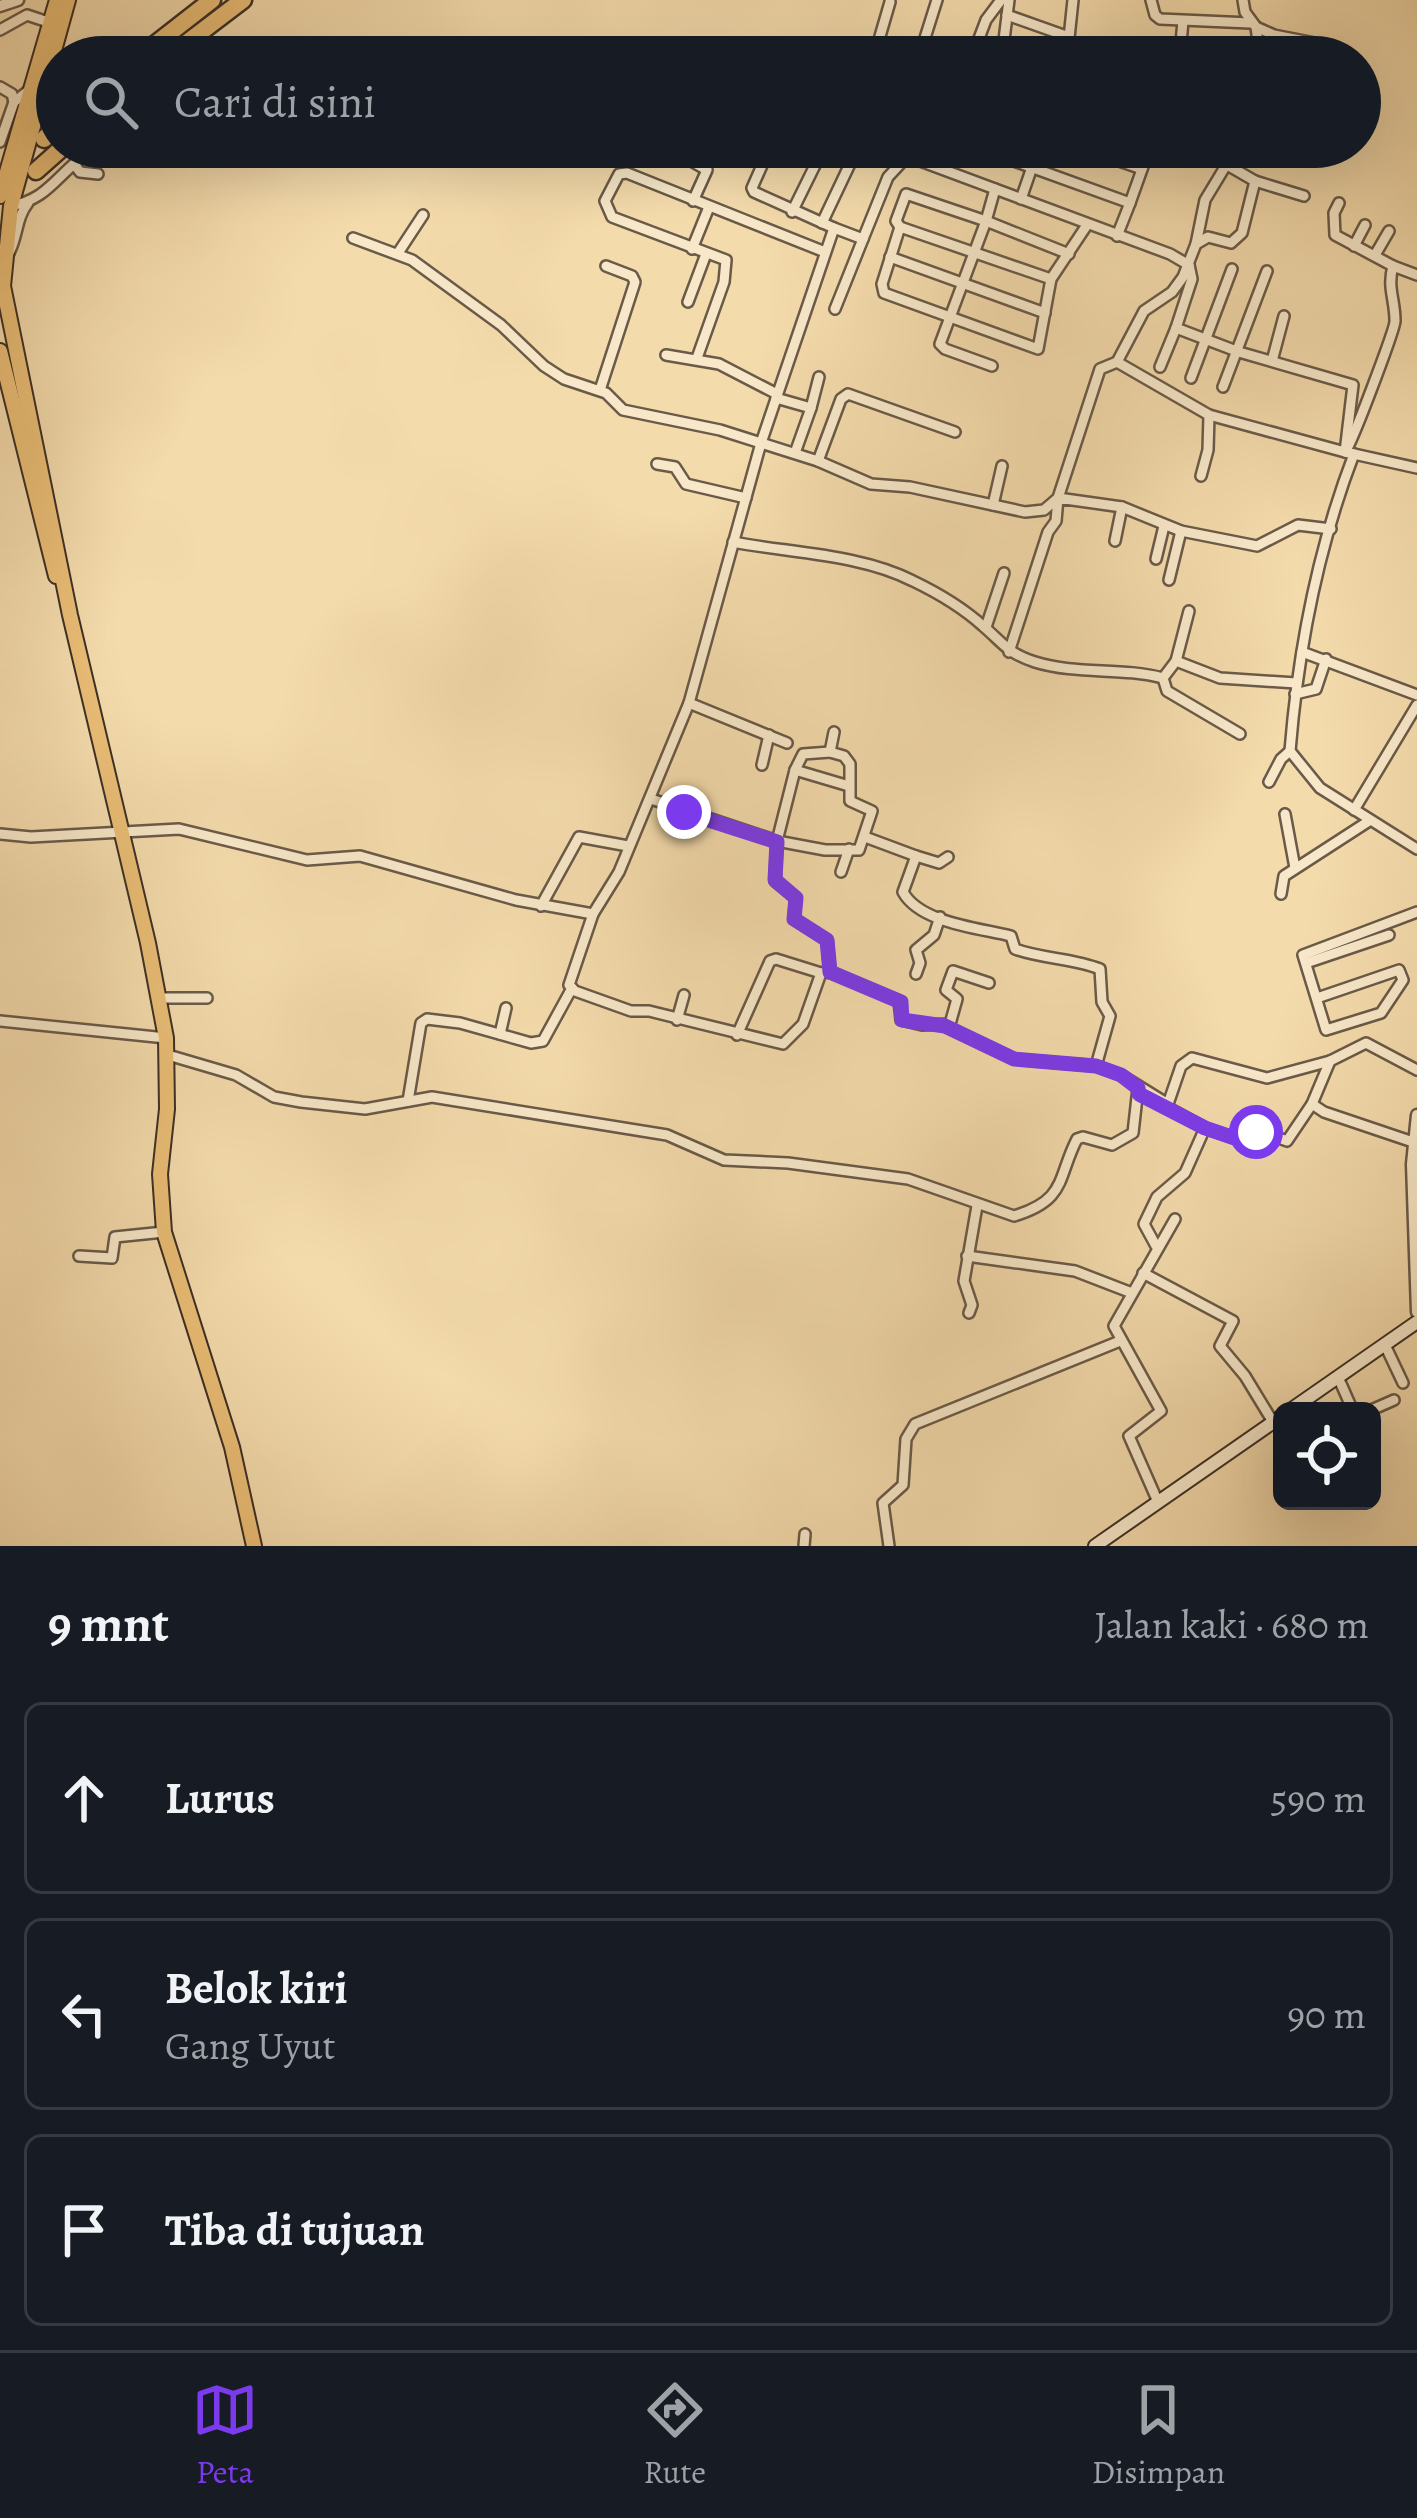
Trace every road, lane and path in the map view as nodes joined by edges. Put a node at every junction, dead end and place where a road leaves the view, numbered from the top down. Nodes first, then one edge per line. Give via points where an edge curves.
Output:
1 (17, 0) edge
2 (53, 0) edge
3 (68, 0) edge
4 (212, 0) edge
5 (242, 0) edge
6 (937, 0) edge
7 (1005, 0) edge
8 (1151, 0) edge
9 (1244, 0) edge
10 (1071, 1) edge
11 (890, 2) edge
12 (1, 3) edge
13 (1007, 15) junction
14 (45, 21) junction
15 (1184, 21) junction
16 (1253, 25) junction
17 (0, 30) edge
18 (42, 36) edge
19 (43, 36) edge
20 (57, 36) edge
21 (166, 36) edge
22 (195, 36) edge
23 (881, 36) edge
24 (926, 36) edge
25 (980, 36) edge
26 (1004, 36) edge
27 (1066, 36) edge
28 (1069, 36) edge
29 (1181, 36) edge
30 (1255, 36) edge
31 (1279, 36) edge
32 (36, 62) edge
33 (0, 88) edge
34 (29, 90) junction
35 (14, 102) junction
36 (36, 104) edge
37 (0, 142) edge
38 (39, 168) edge
39 (77, 168) junction
40 (703, 168) edge
41 (761, 168) edge
42 (814, 168) edge
43 (848, 168) edge
44 (898, 168) edge
45 (932, 168) edge
46 (1032, 168) edge
47 (1035, 168) edge
48 (1139, 168) edge
49 (1224, 168) edge
50 (1237, 168) edge
51 (1142, 169) joint
52 (36, 171) dead end
53 (98, 174) dead end
54 (1255, 181) junction
55 (78, 189) dead end
56 (995, 189) junction
57 (1304, 196) dead end
58 (1021, 199) junction
59 (693, 200) junction
60 (6, 201) edge
61 (28, 203) junction
62 (1130, 203) junction
63 (1339, 203) dead end
64 (709, 207) junction
65 (792, 212) junction
66 (423, 214) dead end
67 (986, 221) junction
68 (822, 224) junction
69 (1088, 225) junction
70 (1365, 225) dead end
71 (900, 227) junction
72 (834, 228) junction
73 (1389, 231) dead end
74 (1118, 236) junction
75 (353, 238) dead end
76 (863, 239) junction
77 (1196, 244) junction
78 (1354, 247) junction
79 (692, 249) junction
80 (825, 252) junction
81 (974, 252) junction
82 (398, 253) junction
83 (706, 254) junction
84 (1069, 254) junction
85 (1376, 255) junction
86 (890, 257) junction
87 (4, 263) junction
88 (1189, 265) junction
89 (606, 266) dead end
90 (1394, 266) junction
91 (1232, 269) dead end
92 (1267, 271) dead end
93 (1417, 275) edge
94 (1051, 278) junction
95 (962, 285) junction
96 (688, 302) dead end
97 (835, 309) dead end
98 (1045, 313) junction
99 (1285, 316) dead end
100 (950, 319) junction
101 (4, 328) edge
102 (1176, 328) junction
103 (1205, 340) junction
104 (0, 352) edge
105 (1238, 352) junction
106 (666, 355) dead end
107 (697, 358) junction
108 (1272, 361) junction
109 (1117, 362) junction
110 (992, 366) dead end
111 (1160, 367) dead end
112 (3, 375) edge
113 (819, 377) dead end
114 (1191, 378) dead end
115 (1223, 387) dead end
116 (600, 390) junction
117 (777, 396) junction
118 (811, 408) junction
119 (1210, 415) junction
120 (955, 432) dead end
121 (760, 443) junction
122 (795, 453) junction
123 (1350, 453) junction
124 (818, 461) junction
125 (657, 464) dead end
126 (1002, 466) dead end
127 (1417, 468) edge
128 (1201, 476) dead end
129 (746, 498) junction
130 (1058, 498) junction
131 (993, 505) junction
132 (1122, 507) junction
133 (1164, 526) junction
134 (1331, 530) junction
135 (1181, 531) junction
136 (1115, 541) dead end
137 (733, 542) junction
138 (1156, 559) dead end
139 (1004, 573) dead end
140 (1169, 580) dead end
141 (1189, 611) dead end
142 (70, 614) junction
143 (986, 627) junction
144 (1009, 652) junction
145 (1302, 652) junction
146 (1326, 659) junction
147 (1176, 661) junction
148 (1163, 678) junction
149 (1296, 689) junction
150 (1417, 695) edge
151 (689, 703) junction
152 (1417, 705) edge
153 (834, 732) dead end
154 (1240, 734) dead end
155 (769, 735) junction
156 (787, 743) dead end
157 (1290, 751) junction
158 (830, 752) junction
159 (762, 765) dead end
160 (795, 770) junction
161 (1269, 782) dead end
162 (849, 786) junction
163 (651, 799) junction
164 (1354, 810) junction
165 (1285, 814) dead end
166 (1369, 821) junction
167 (121, 830) junction
168 (0, 834) edge
169 (865, 837) junction
170 (777, 842) junction
171 (628, 846) junction
172 (849, 849) junction
173 (1417, 849) edge
174 (916, 856) junction
175 (947, 857) dead end
176 (1294, 868) junction
177 (842, 872) dead end
178 (1281, 894) dead end
179 (541, 906) junction
180 (593, 914) junction
181 (1416, 916) edge
182 (940, 917) junction
183 (826, 973) junction
184 (916, 974) dead end
185 (989, 983) dead end
186 (572, 988) junction
187 (684, 995) dead end
188 (159, 998) junction
189 (207, 998) dead end
190 (1317, 998) junction
191 (506, 1008) dead end
192 (677, 1020) junction
193 (0, 1021) edge
194 (945, 1026) junction
195 (500, 1034) junction
196 (737, 1035) junction
197 (166, 1038) junction
198 (168, 1055) junction
199 (1330, 1061) junction
200 (1096, 1066) junction
201 (1417, 1070) edge
202 (1139, 1091) junction
203 (408, 1101) junction
204 (1312, 1104) junction
205 (1417, 1115) edge
206 (1205, 1128) junction
207 (1413, 1142) junction
208 (977, 1206) junction
209 (1174, 1219) dead end
210 (164, 1232) junction
211 (1156, 1246) junction
212 (79, 1256) dead end
213 (968, 1256) junction
214 (1143, 1273) junction
215 (1132, 1293) junction
216 (1417, 1312) edge
217 (970, 1313) dead end
218 (1417, 1322) edge
219 (1120, 1341) junction
220 (1385, 1345) junction
221 (1338, 1377) junction
222 (1403, 1383) dead end
223 (1394, 1400) dead end
224 (1301, 1402) edge
225 (1349, 1402) edge
226 (1381, 1406) edge
227 (1273, 1407) edge
228 (1273, 1422) edge
229 (1158, 1502) junction
230 (254, 1546) edge
231 (889, 1546) edge
232 (1094, 1546) edge

1 - 12 street
2 - 14 main road
2 - 19 main road
3 - 20 main road
4 - 21 highway
5 - 22 highway
6 - 24 street
7 - 13 street
7 - 25 street
8 - 15 street via 1160,19
9 - 16 street
10 - 28 street
11 - 23 street
13 - 26 street
13 - 27 street
14 - 17 street via 28,15
14 - 18 main road
15 - 16 street
15 - 29 street
16 - 30 street
16 - 31 street
32 - 34 main road
33 - 35 street
34 - 35 street
34 - 60 main road
35 - 37 street
36 - 60 main road
38 - 52 highway
39 - 53 street
39 - 55 street
39 - 61 street
40 - 59 street
41 - 65 street via 752,188
42 - 65 street
43 - 68 street
44 - 76 street
45 - 56 street
46 - 58 street
47 - 62 street
48 - 51 street
49 - 77 street via 1205,200
50 - 54 street
51 - 62 street
54 - 57 street
54 - 77 street via 1237,242 1208,237
56 - 58 street
56 - 67 street
58 - 69 street
59 - 64 street
59 - 79 street via 623,172 605,201 612,217
60 - 61 street
60 - 87 main road
61 - 87 street
62 - 74 street
63 - 78 street via 1332,230
64 - 79 street
64 - 80 street
65 - 68 street
66 - 82 street
67 - 71 street via 909,193
67 - 81 street
67 - 84 street
68 - 72 street
69 - 74 street
69 - 84 street
70 - 78 street
71 - 81 street
71 - 86 street
72 - 76 street
72 - 80 street
73 - 85 street
74 - 88 street
75 - 82 street
76 - 97 street
77 - 88 street
78 - 85 street
79 - 83 street
80 - 117 street
81 - 94 street
81 - 95 street
82 - 116 street via 544,366
83 - 96 street
83 - 107 street via 727,264
84 - 94 street
85 - 90 street
86 - 95 street
86 - 100 street via 884,293
87 - 101 main road
88 - 102 street
88 - 109 street via 1172,292 1144,311
89 - 116 street via 635,282
90 - 93 street
90 - 123 street via 1393,335
91 - 103 street
92 - 105 street
94 - 98 street
95 - 98 street
95 - 100 street
98 - 100 street via 1038,349
99 - 108 street
100 - 110 street via 942,347
101 - 142 main road
102 - 103 street
102 - 111 street
103 - 105 street
103 - 114 street
104 - 112 main road
105 - 108 street
105 - 115 street
106 - 107 street
107 - 117 street
108 - 123 street via 1353,385
109 - 119 street
109 - 130 street via 1100,369
112 - 142 main road
113 - 118 street
116 - 121 street via 622,410
117 - 118 street
117 - 121 street
118 - 122 street
119 - 123 street
119 - 128 street
120 - 124 street via 848,394
121 - 122 street
121 - 129 street
122 - 124 street
123 - 127 street
123 - 134 street
124 - 131 street via 871,484
125 - 129 street via 676,467 686,484
126 - 131 street
129 - 137 street
130 - 131 street via 1045,510
130 - 132 street
130 - 144 street
132 - 133 street
132 - 136 street
133 - 135 street
133 - 138 street
134 - 135 street via 1298,525 1257,546
134 - 145 street
135 - 140 street
137 - 143 street via 908,578
137 - 151 street
139 - 143 street
141 - 147 street
142 - 167 main road
143 - 144 street
144 - 148 street via 1079,671
145 - 146 street
145 - 149 street
146 - 149 street via 1316,689
146 - 150 street
147 - 148 street
147 - 149 street via 1220,678
148 - 154 street via 1167,691
149 - 157 street
151 - 155 street
151 - 163 street
152 - 164 street
153 - 158 street
155 - 156 street
155 - 159 street
157 - 161 street
157 - 164 street via 1320,788
158 - 160 street via 803,754
158 - 162 street via 850,764
160 - 162 street
160 - 170 street
162 - 169 street via 850,801 872,811
163 - 170 street
163 - 171 street
164 - 166 street
165 - 176 street
166 - 173 street
166 - 176 street
167 - 168 street
167 - 179 street via 179,829 307,860 360,856
167 - 188 main road
169 - 172 street via 859,850
169 - 174 street
170 - 172 street
170 - 183 street via 775,880 796,898 794,919 827,940
171 - 179 street via 579,837
171 - 180 street
172 - 177 street
174 - 175 street
174 - 182 street via 903,892 914,908
176 - 178 street
179 - 180 street
180 - 186 street via 568,980
181 - 190 street via 1383,934 1304,955
182 - 184 street via 916,950
182 - 200 street via 1011,936 1023,953 1100,969 1110,1018
183 - 194 street via 901,1002 902,1020
183 - 196 street via 788,1042
183 - 196 street via 770,961
185 - 194 street via 953,971 946,991 957,999
186 - 192 street
186 - 195 street via 543,1041
187 - 192 street
188 - 189 street
188 - 197 main road
190 - 190 street via 1326,1030 1381,1013 1403,980 1399,970
191 - 195 street
192 - 196 street
193 - 197 street
194 - 200 street via 1014,1059
195 - 203 street via 421,1023
197 - 198 main road
198 - 203 street via 287,1100 365,1108
198 - 210 main road
199 - 201 street via 1367,1043
199 - 202 street via 1262,1078 1192,1058 1181,1066 1169,1104
199 - 204 street
200 - 202 street
202 - 206 street
202 - 208 street via 1132,1133 1112,1145 1077,1139 1053,1195 1019,1216
203 - 208 street via 432,1097 667,1135 724,1160 908,1179
204 - 206 street via 1286,1141 1260,1131 1249,1143
204 - 207 street
205 - 207 street
206 - 211 street via 1185,1173 1157,1197 1144,1224
207 - 216 street
208 - 213 street
209 - 211 street
210 - 212 street via 116,1237 112,1258
210 - 230 main road via 232,1447
211 - 214 street
213 - 215 street via 1075,1271
213 - 217 street
214 - 215 street
214 - 227 street via 1233,1321 1220,1346
215 - 219 street via 1114,1326
218 - 220 main road
219 - 229 street via 1161,1411 1129,1436
219 - 231 street via 915,1424 902,1485 883,1503
220 - 221 main road
220 - 222 street
221 - 224 main road
221 - 225 street
223 - 226 street
228 - 229 main road
229 - 232 main road

